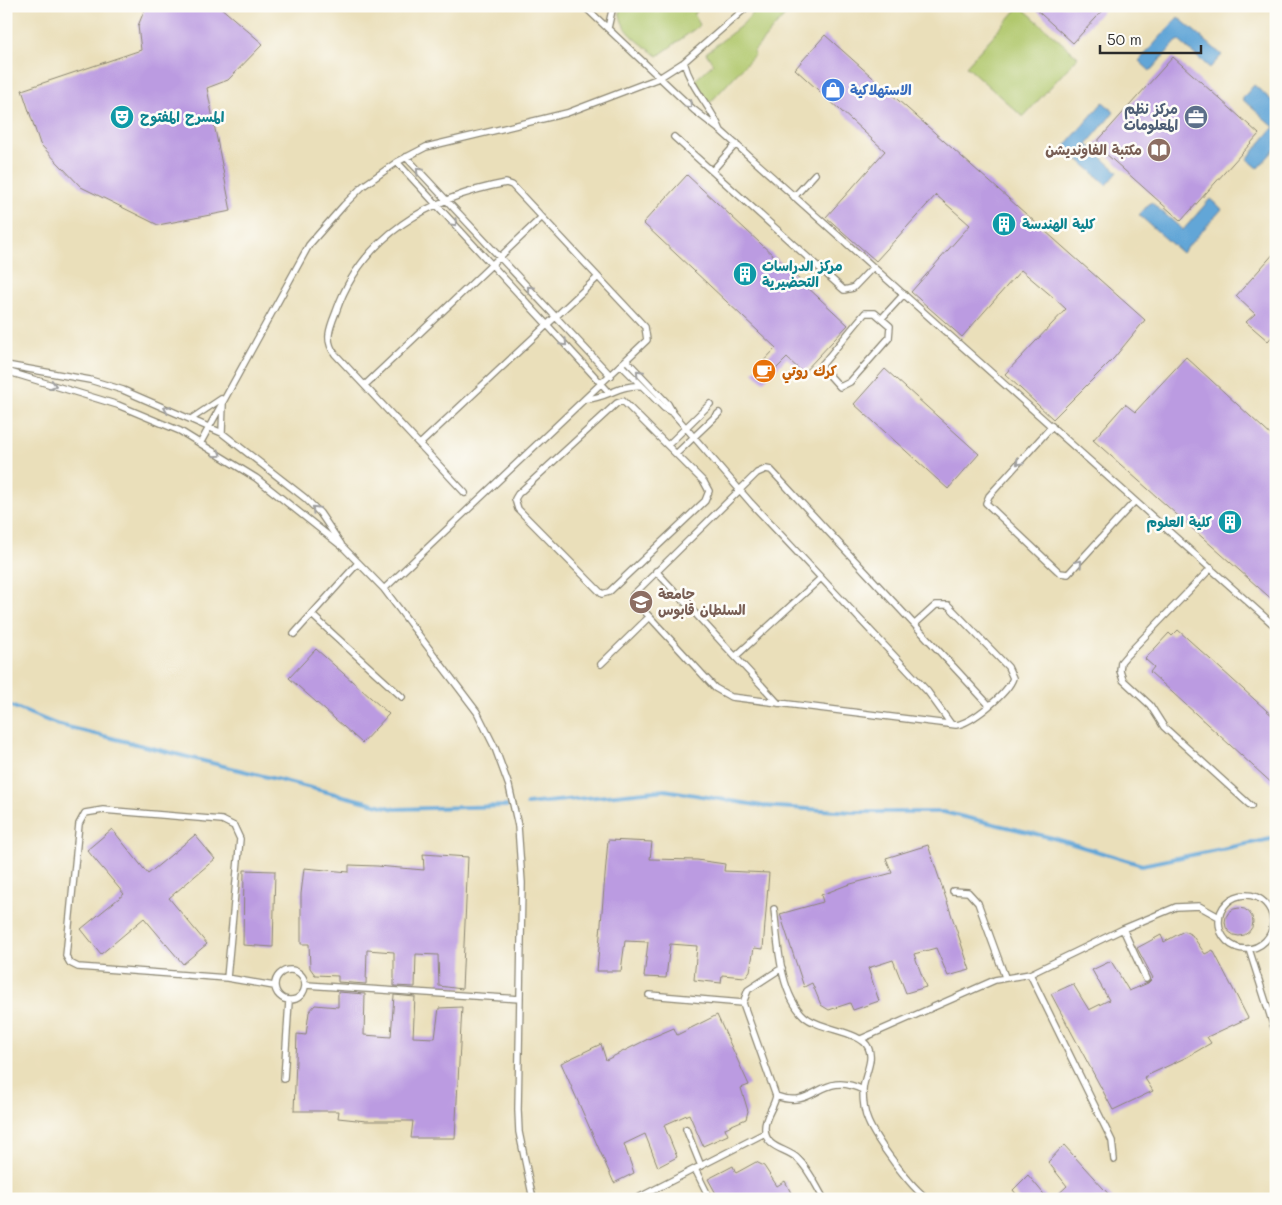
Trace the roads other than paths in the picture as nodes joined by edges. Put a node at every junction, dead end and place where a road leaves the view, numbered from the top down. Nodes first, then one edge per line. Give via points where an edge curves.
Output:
1 (584, 6) edge
2 (613, 6) edge
3 (748, 6) edge
4 (608, 28) junction
5 (684, 62) junction
6 (659, 78) junction
7 (721, 131) junction
8 (674, 137) dead end
9 (736, 144) junction
10 (406, 157) junction
11 (397, 162) junction
12 (712, 171) junction
13 (815, 174) dead end
14 (794, 197) junction
15 (446, 199) junction
16 (436, 204) junction
17 (542, 217) junction
18 (500, 257) junction
19 (492, 265) junction
20 (873, 267) junction
21 (598, 277) junction
22 (904, 294) junction
23 (555, 317) junction
24 (882, 318) junction
25 (547, 325) junction
26 (628, 361) junction
27 (6, 365) edge
28 (622, 366) junction
29 (6, 371) edge
30 (611, 376) junction
31 (602, 384) junction
32 (365, 385) junction
33 (642, 386) junction
34 (609, 392) junction
35 (226, 394) junction
36 (587, 400) junction
37 (710, 404) dead end
38 (673, 413) junction
39 (719, 413) dead end
40 (191, 419) junction
41 (1052, 426) junction
42 (208, 427) junction
43 (686, 427) junction
44 (222, 433) junction
45 (695, 436) junction
46 (201, 442) junction
47 (420, 444) junction
48 (668, 445) junction
49 (676, 454) junction
50 (740, 490) junction
51 (466, 492) dead end
52 (1135, 501) junction
53 (344, 548) junction
54 (358, 563) junction
55 (1211, 568) junction
56 (656, 571) junction
57 (821, 578) junction
58 (384, 590) junction
59 (312, 614) junction
60 (649, 617) junction
61 (915, 624) junction
62 (1276, 626) edge
63 (294, 634) dead end
64 (736, 656) junction
65 (601, 664) dead end
66 (402, 698) dead end
67 (778, 703) junction
68 (989, 705) junction
69 (951, 724) junction
70 (1251, 806) dead end
71 (953, 891) dead end
72 (774, 909) dead end
73 (1274, 914) edge
74 (1219, 917) junction
75 (1123, 929) junction
76 (1249, 949) junction
77 (782, 968) junction
78 (1030, 974) junction
79 (1005, 977) junction
80 (227, 978) junction
81 (1146, 979) dead end
82 (306, 984) junction
83 (274, 986) junction
84 (649, 995) dead end
85 (520, 999) junction
86 (290, 1001) junction
87 (743, 1003) junction
88 (1276, 1034) edge
89 (861, 1039) junction
90 (284, 1079) dead end
91 (863, 1090) junction
92 (776, 1096) junction
93 (686, 1130) dead end
94 (765, 1133) junction
95 (1114, 1160) dead end
96 (698, 1167) junction
97 (533, 1199) edge
98 (636, 1199) edge
99 (710, 1199) edge
100 (824, 1199) edge
101 (928, 1199) edge

1 - 4 lane
2 - 4 lane
3 - 5 lane
4 - 6 lane
5 - 6 lane
5 - 7 lane via 694,89
6 -> 7 lane
6 - 10 lane via 567,114 426,148
7 - 9 lane
8 - 12 lane
9 - 12 lane
9 - 14 lane
10 - 11 lane
15 -> 10 lane
11 - 16 lane
11 - 35 lane via 363,186 309,245
12 - 20 lane via 844,290 854,288
13 - 14 lane
14 - 20 lane
15 - 16 lane
15 - 17 lane via 506,183 512,185
15 - 18 lane
16 -> 19 lane
16 - 32 lane via 377,245 354,271 338,305 329,342
17 - 18 lane
17 - 21 lane
18 - 19 lane
23 -> 18 lane
19 - 25 lane
19 - 32 lane
20 - 22 lane
21 - 23 lane
21 - 26 lane via 647,331 645,344
22 - 24 lane
22 - 41 lane
23 - 25 lane
23 - 30 lane
24 - 24 lane via 875,313 865,313 824,360 821,366 840,387 850,382 889,338 890,326
25 -> 31 lane
25 - 47 lane
26 - 28 lane
38 -> 26 lane
40 -> 27 lane via 123,390 90,380
28 - 30 lane
28 - 33 lane
29 -> 46 lane via 118,405
30 - 31 lane
31 - 34 lane
31 - 36 lane
32 - 47 lane
33 - 34 lane via 628,386
33 - 38 lane
34 - 36 lane
35 - 40 lane
35 - 42 lane
35 - 44 lane
36 - 58 lane
37 - 43 lane
38 - 43 lane
39 - 45 lane
40 - 42 lane
41 - 52 lane
41 -> 52 lane via 989,496 986,504 1060,573 1068,574
42 - 44 lane
42 - 46 lane
43 - 45 lane
43 - 48 lane
53 -> 44 lane via 305,498
45 - 49 lane
45 - 50 lane
46 -> 53 lane via 256,478
47 - 51 lane
48 - 49 lane
48 - 49 lane via 626,402 620,402 518,494 515,503 595,590 605,594 708,497 707,486
50 - 56 lane
50 - 57 lane
50 - 61 lane via 761,470 771,470
52 - 55 lane
53 - 54 lane
54 - 58 lane
54 - 59 lane
55 - 62 lane
55 - 70 lane via 1127,655 1121,662 1120,671 1123,680 1150,705 1164,727
56 - 60 lane via 633,595
56 - 64 lane
57 - 64 lane
57 - 69 lane via 928,692
58 - 85 lane via 477,712 496,748 509,786 518,826 522,883
59 - 63 lane
59 - 66 lane
60 - 65 lane
60 - 67 lane via 719,693
61 - 68 lane
61 - 68 lane via 936,605 948,604 1008,667 1013,678 1011,684
64 - 67 lane
67 - 69 lane
68 - 69 lane via 968,722
71 - 79 lane via 968,892 974,896
72 - 77 lane
73 - 74 lane via 1259,899 1240,896 1230,900
73 - 76 lane via 1270,933 1258,946
74 - 75 lane via 1210,910 1188,905
74 - 76 lane via 1223,936 1230,944
75 - 78 lane
75 - 81 lane
76 - 88 lane
77 - 87 lane via 748,990
77 - 89 lane via 794,1002 804,1016 820,1026
78 - 79 lane
78 - 95 lane via 1112,1141
79 - 89 lane
80 - 80 lane via 70,964 66,956 76,852 79,824 85,813 103,810 222,820 234,826 240,838
80 - 83 lane
82 - 83 lane via 302,973 291,969 279,974
82 - 85 lane
82 - 86 lane via 301,996
83 - 86 lane via 278,997
84 - 87 lane
85 - 97 lane via 519,1132
86 - 90 lane
87 - 92 lane
89 - 91 lane via 868,1045 870,1053
91 - 92 lane via 837,1082 796,1101
91 - 101 lane via 863,1105 874,1133
92 - 94 lane
93 - 96 lane
94 - 96 lane
94 - 100 lane via 776,1148 799,1159
96 - 98 lane
96 - 99 lane

